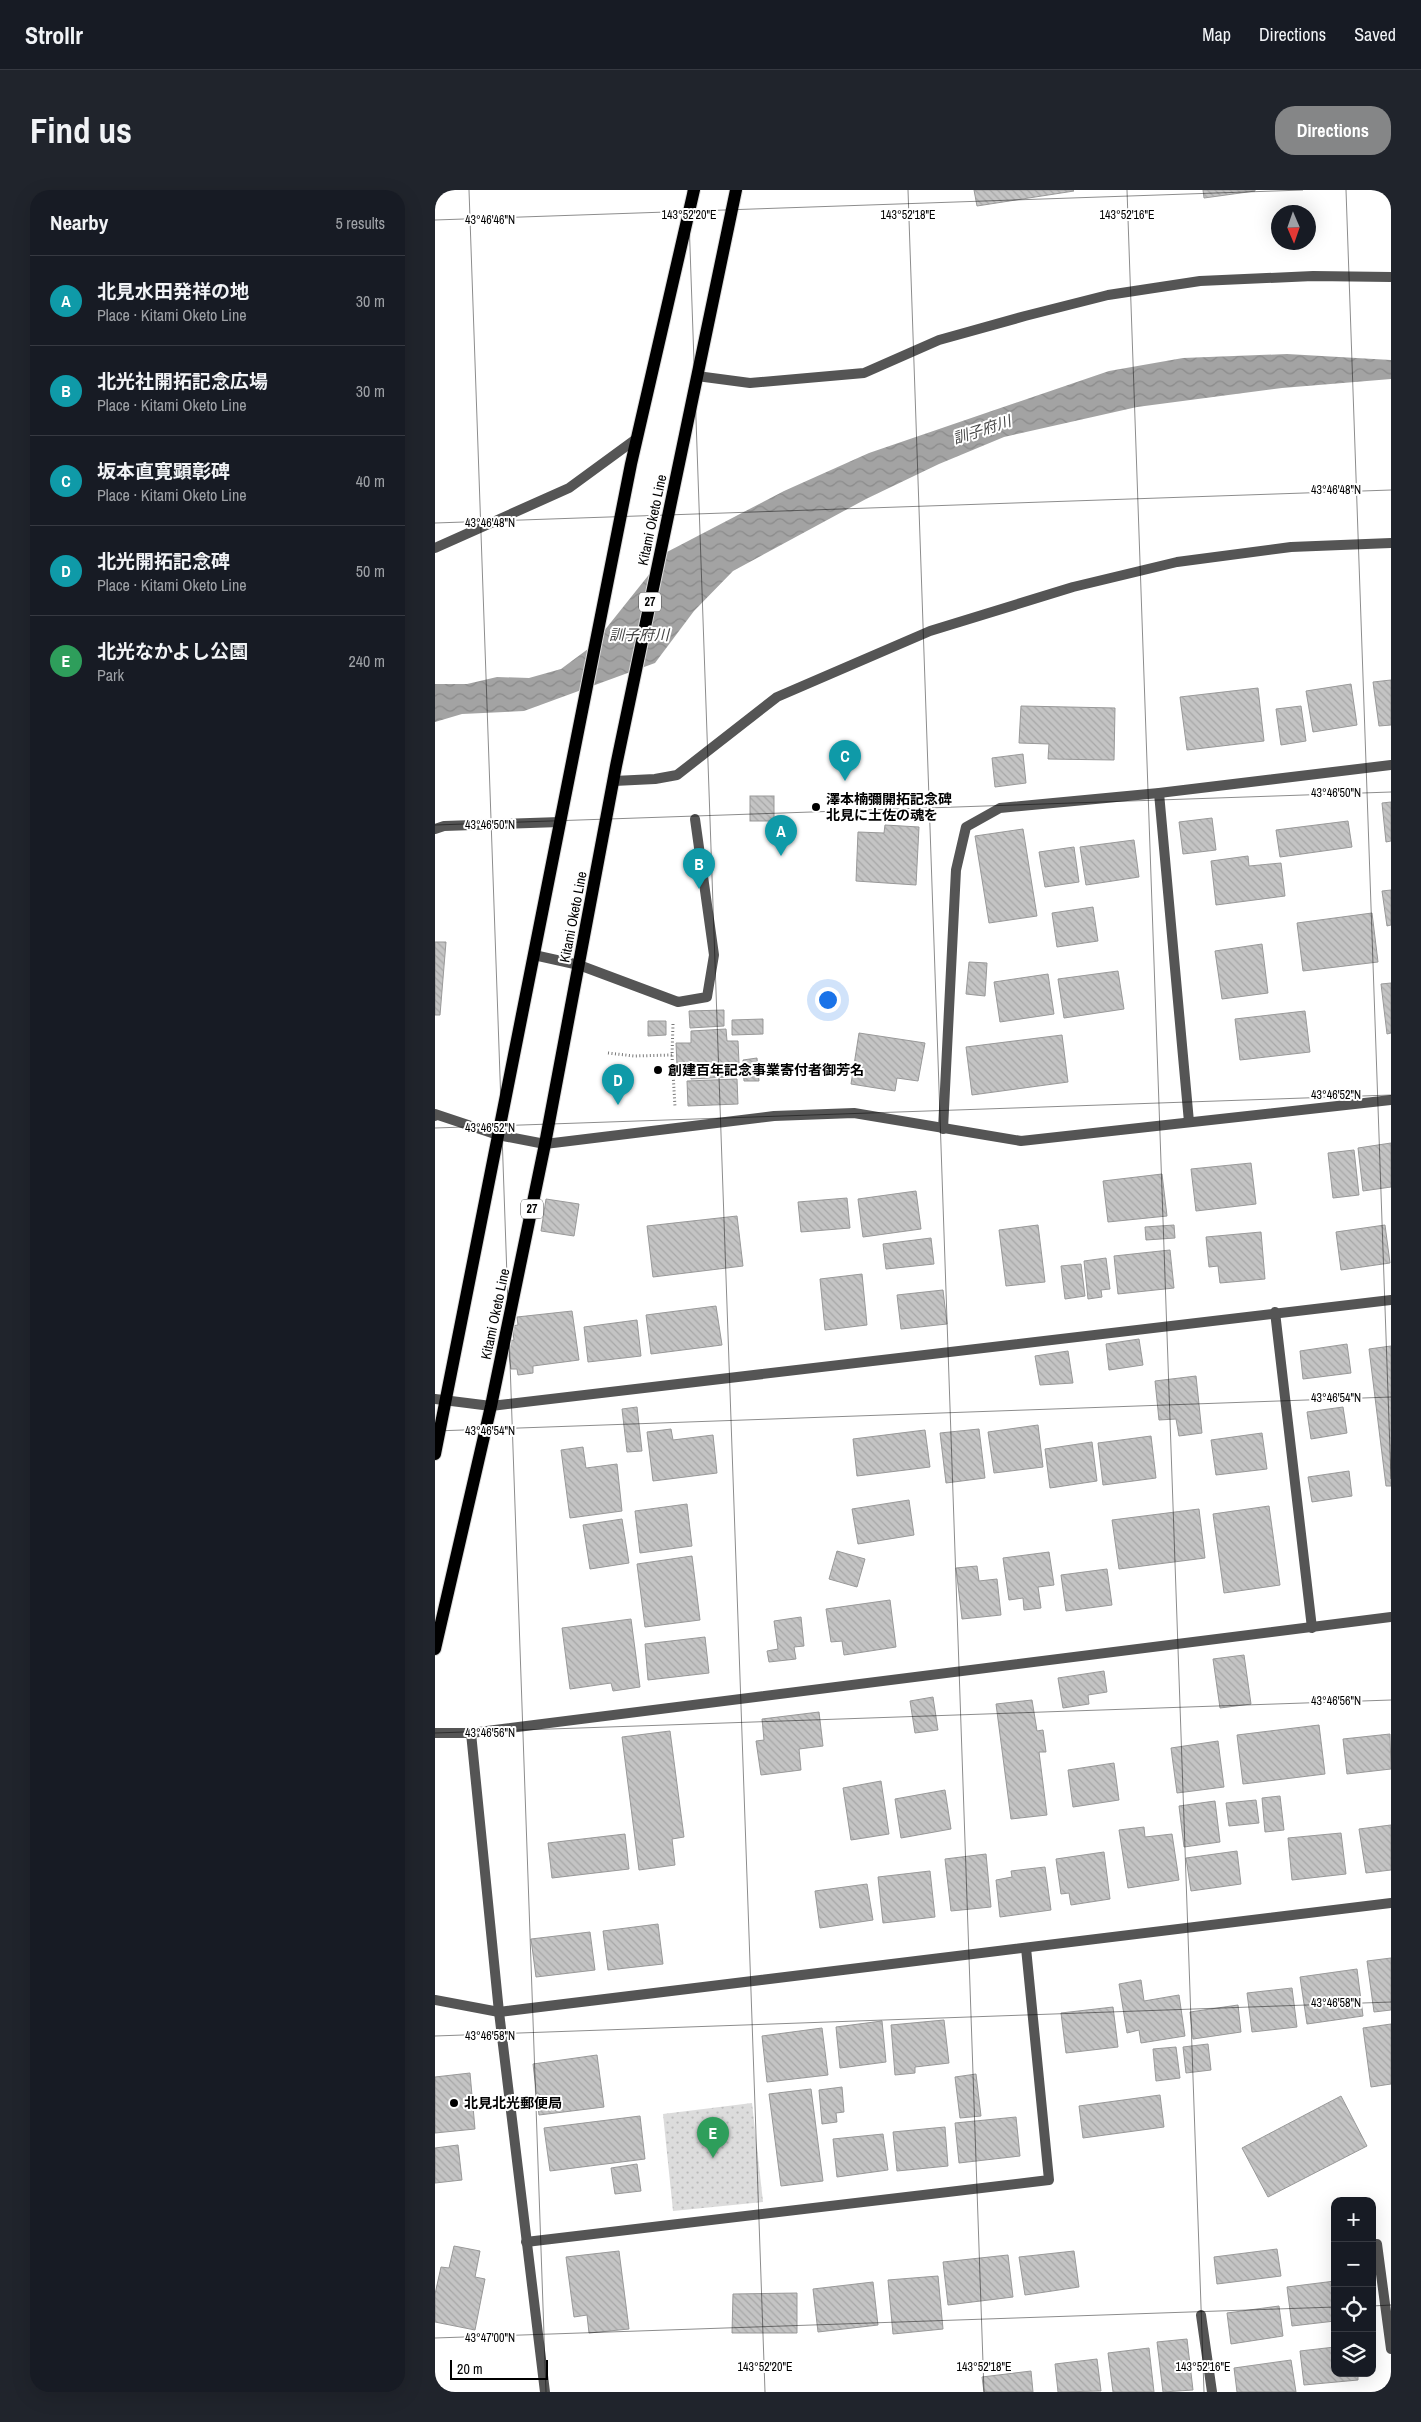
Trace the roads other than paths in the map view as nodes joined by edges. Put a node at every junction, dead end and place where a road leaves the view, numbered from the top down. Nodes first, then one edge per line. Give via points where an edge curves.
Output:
1 (693, 190) edge
2 (736, 190) edge
3 (1391, 277) edge
4 (697, 376) junction
5 (636, 438) junction
6 (1391, 543) edge
7 (435, 548) edge
8 (1391, 764) edge
9 (613, 781) junction
10 (1159, 793) junction
11 (695, 819) dead end
12 (560, 822) junction
13 (435, 829) edge
14 (534, 955) junction
15 (579, 965) junction
16 (1391, 1100) edge
17 (435, 1116) edge
18 (1189, 1122) junction
19 (943, 1129) junction
20 (498, 1135) junction
21 (545, 1144) junction
22 (1391, 1300) edge
23 (1275, 1312) junction
24 (441, 1400) edge
25 (491, 1406) junction
26 (435, 1454) edge
27 (1391, 1617) edge
28 (1312, 1628) junction
29 (435, 1649) edge
30 (435, 1733) edge
31 (471, 1733) junction
32 (1391, 1903) edge
33 (1026, 1948) junction
34 (435, 2000) edge
35 (499, 2012) junction
36 (527, 2242) junction
37 (1377, 2244) dead end
38 (1201, 2315) dead end
39 (1391, 2349) edge
40 (545, 2392) edge
41 (1212, 2392) edge

1 - 5 main road
2 - 4 main road, Kitami Oketo Line / 27
3 - 4 street via 1313,276 1200,281 1108,295 1025,316 939,340 865,373 750,383
4 - 9 main road, Kitami Oketo Line / 27
5 - 7 street via 569,488
5 - 12 main road
6 - 9 street via 1291,547 1177,562 1073,587 930,631 777,697 677,775
8 - 10 street
9 - 15 main road, Kitami Oketo Line / 27
10 - 18 street
10 - 19 street via 1000,808 965,827 956,870
11 - 15 street via 713,955 707,997 679,1002
12 - 13 street
12 - 14 main road
14 - 15 street
14 - 20 main road
15 - 21 main road, Kitami Oketo Line / 27
16 - 18 street
17 - 20 street
18 - 19 street via 1021,1141
19 - 21 street via 854,1113 774,1116
20 - 21 street
20 - 24 main road
21 - 25 main road, Kitami Oketo Line / 27
22 - 23 street
23 - 25 street
23 - 28 street
24 - 25 street
24 - 26 main road
25 - 29 main road, Kitami Oketo Line / 27
27 - 28 street
28 - 31 street
30 - 31 street
31 - 35 street
32 - 33 street
33 - 35 street
33 - 36 street via 1049,2180
34 - 35 street
35 - 36 street
36 - 40 street
37 - 39 street
38 - 41 street

